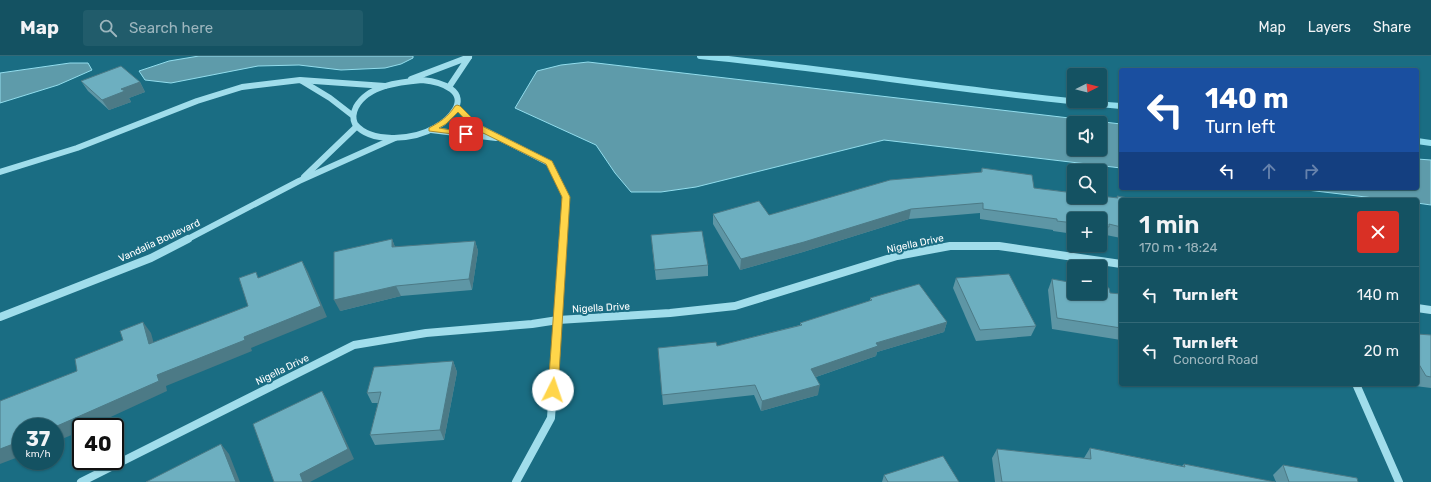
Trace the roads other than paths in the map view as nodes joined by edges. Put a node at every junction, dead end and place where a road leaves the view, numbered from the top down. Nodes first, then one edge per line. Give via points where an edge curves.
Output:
1 (469, 56) edge
2 (300, 80) junction
3 (405, 81) junction
4 (385, 86) junction
5 (449, 87) junction
6 (457, 107) junction
7 (352, 115) junction
8 (356, 127) junction
9 (431, 130) junction
10 (395, 138) junction
11 (504, 139) junction
12 (0, 172) edge
13 (299, 181) junction
14 (1119, 264) edge
15 (1419, 308) edge
16 (1431, 310) edge
17 (0, 317) edge
18 (558, 320) junction
19 (1357, 386) edge
20 (81, 482) edge
21 (516, 482) edge
22 (1399, 482) edge

1 - 3 street
1 - 5 street
2 - 4 street
2 - 7 street
2 - 12 street via 242,87 220,93 77,148
3 - 4 street
3 - 5 street via 437,82
4 - 7 street via 362,99
5 - 6 street via 456,92 459,100
6 - 9 street via 444,123
6 - 11 street via 476,126
7 - 8 street
8 - 10 street via 379,137
8 - 13 street, Vandalia Boulevard
9 - 10 street
9 - 11 street
10 - 13 street, Vandalia Boulevard
11 - 18 street via 549,163 566,197
13 - 17 street, Vandalia Boulevard via 151,258
14 - 18 street, Nigella Drive via 999,246 950,246 897,256 734,306
15 - 16 street
18 - 20 street, Nigella Drive via 426,333 354,345
18 - 21 street via 551,418
19 - 22 street

